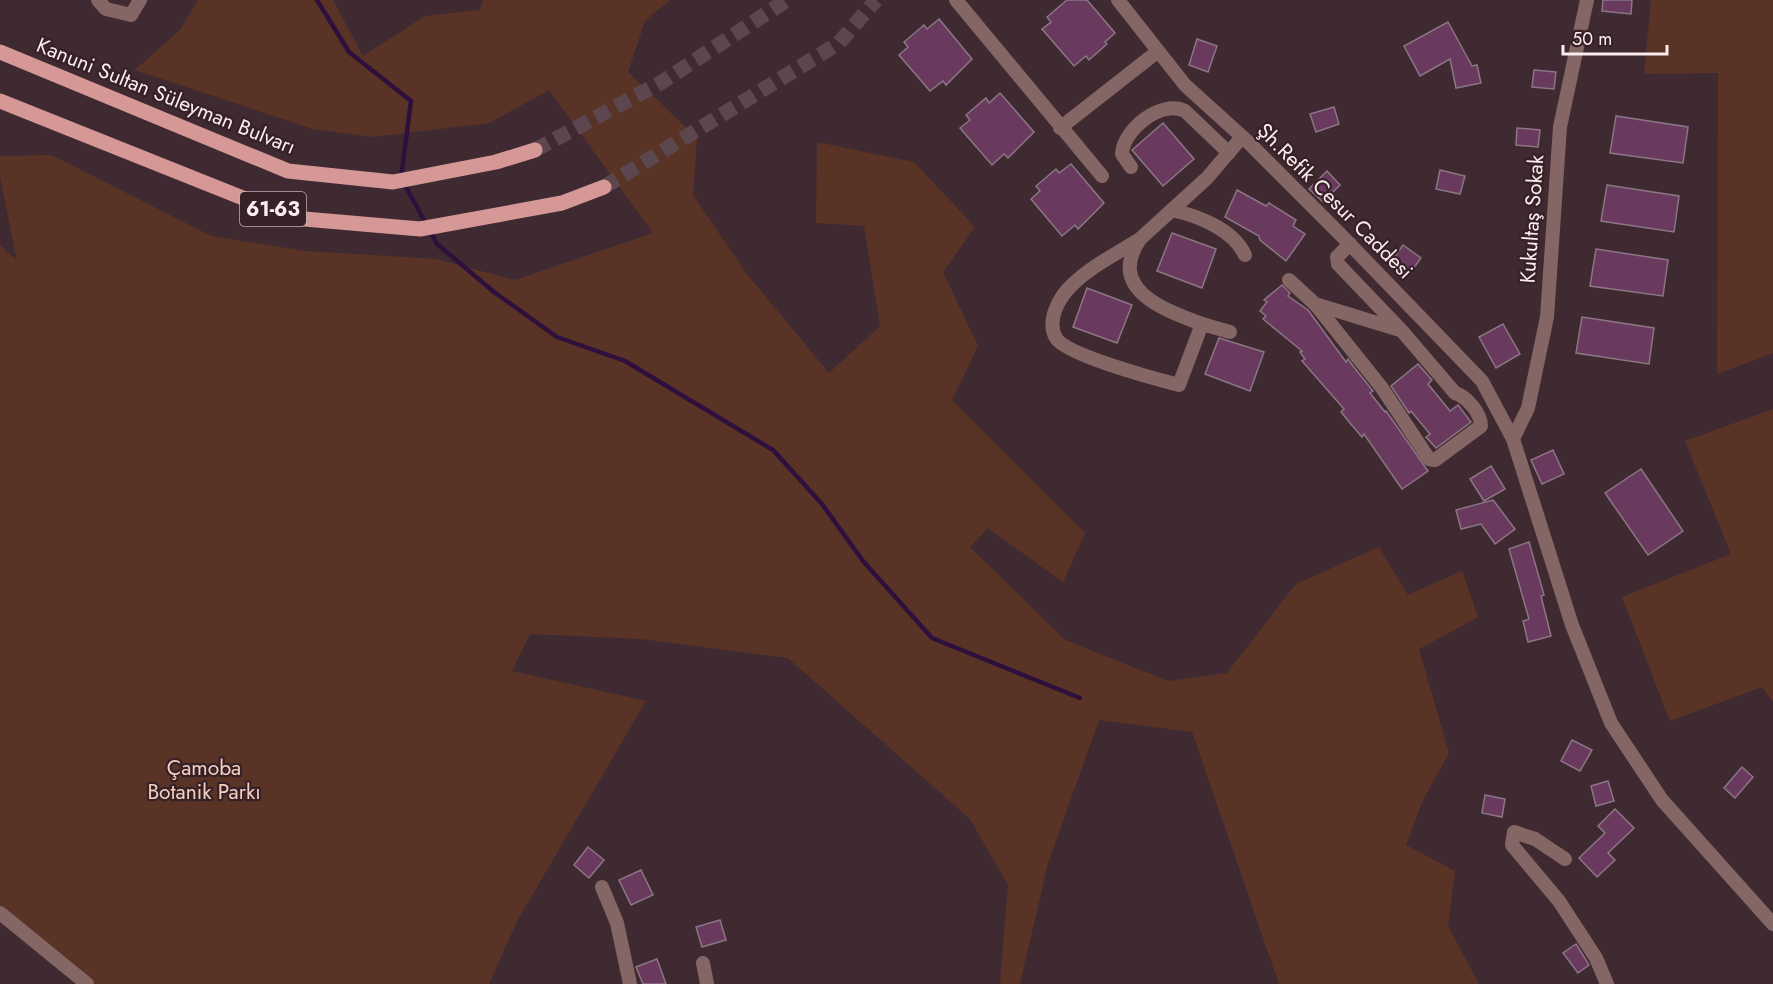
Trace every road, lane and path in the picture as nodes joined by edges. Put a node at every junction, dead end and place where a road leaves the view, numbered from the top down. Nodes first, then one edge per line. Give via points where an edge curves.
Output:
1 (98, 0) edge
2 (140, 0) edge
3 (956, 0) edge
4 (1118, 0) edge
5 (1587, 0) edge
6 (0, 52) edge
7 (1157, 52) junction
8 (0, 101) edge
9 (1060, 128) junction
10 (1242, 137) junction
11 (536, 150) tunnel mouth
12 (1229, 153) junction
13 (1131, 167) dead end
14 (1101, 176) dead end
15 (604, 187) tunnel mouth
16 (1172, 210) junction
17 (1140, 239) junction
18 (1350, 244) junction
19 (1245, 255) dead end
20 (1288, 280) dead end
21 (1315, 304) junction
22 (1202, 324) junction
23 (1402, 331) junction
24 (1230, 332) dead end
25 (1513, 439) junction
26 (1564, 859) dead end
27 (602, 886) dead end
28 (0, 914) edge
29 (1773, 924) edge
30 (703, 963) dead end
31 (87, 984) edge
32 (630, 984) edge
33 (707, 984) edge
34 (1607, 984) edge

1 - 2 street via 106,9 131,15
3 - 9 street
4 - 7 street, Şh.Refik Cesur Caddesi
5 - 25 street, Kukultaş Sokak via 1560,127 1547,317 1528,408
6 - 11 main road, Kanuni Sultan Süleyman Bulvarı / 61-63 via 288,171 393,182
7 - 9 street
7 - 10 street, Şh.Refik Cesur Caddesi via 1185,85
8 - 15 main road, 61-63 via 293,218 420,229 561,203
9 - 14 street
10 - 12 street
10 - 18 street, Şh.Refik Cesur Caddesi
12 - 13 street via 1185,111 1168,108 1156,112 1125,138 1122,154
12 - 16 street
16 - 17 street
16 - 19 street via 1206,221 1233,237
17 - 22 street via 1131,263 1132,277 1139,290 1148,301
17 - 22 street via 1071,285 1054,313 1052,326 1056,338 1076,352 1179,386
18 - 23 street via 1337,257 1338,264
18 - 25 street, Şh.Refik Cesur Caddesi via 1482,381
20 - 21 street
21 - 23 street
21 - 23 street via 1382,388 1430,459 1435,460 1481,426 1481,421
22 - 24 street
25 - 29 street, Şh.Refik Cesur Caddesi via 1572,625 1611,723 1662,800
26 - 34 street via 1535,839 1514,832 1512,845 1559,901 1596,958
27 - 32 street via 617,923
28 - 31 street
30 - 33 street

